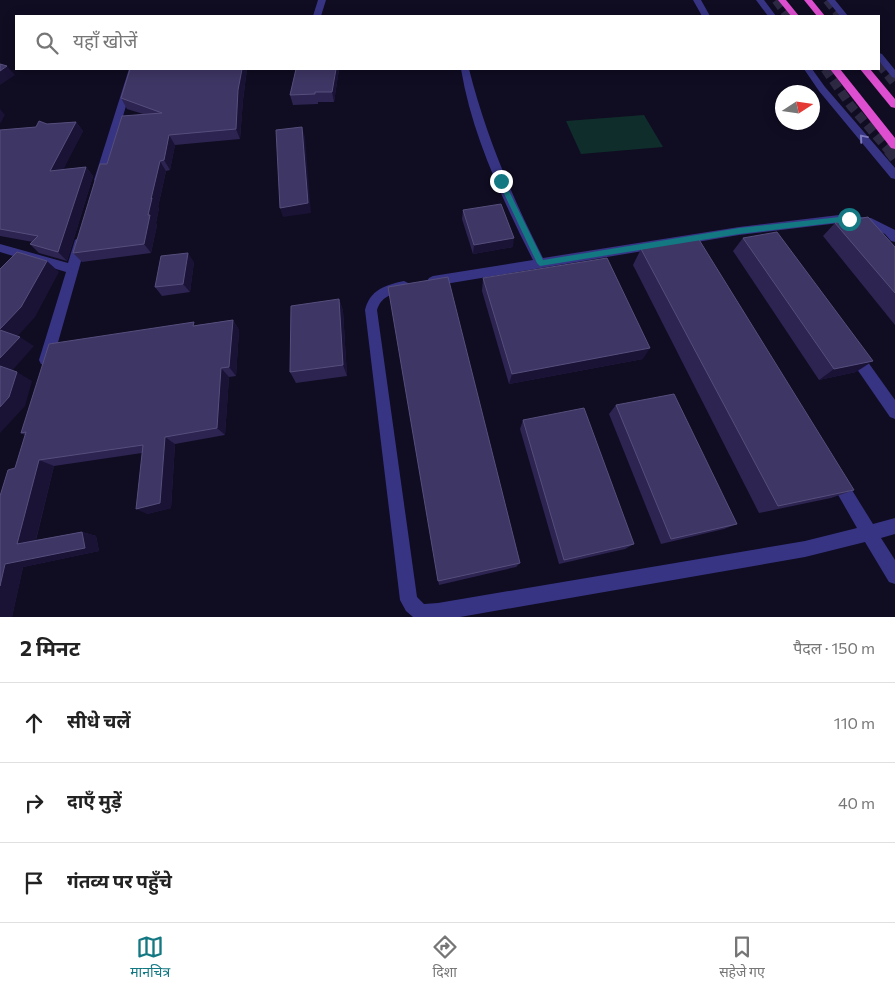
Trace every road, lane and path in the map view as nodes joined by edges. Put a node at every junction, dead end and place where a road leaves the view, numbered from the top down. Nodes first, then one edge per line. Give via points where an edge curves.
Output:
1 (322, 0) edge
2 (697, 0) edge
3 (760, 0) edge
4 (782, 0) edge
5 (808, 0) edge
6 (830, 0) edge
7 (317, 15) edge
8 (705, 15) edge
9 (771, 15) edge
10 (794, 15) edge
11 (821, 15) edge
12 (843, 15) edge
13 (880, 57) edge
14 (133, 70) edge
15 (465, 70) edge
16 (809, 70) edge
17 (836, 70) edge
18 (866, 70) edge
19 (895, 75) edge
20 (895, 106) edge
21 (895, 145) tunnel mouth
22 (895, 175) edge
23 (95, 193) edge
24 (83, 231) edge
25 (895, 238) edge
26 (694, 239) junction
27 (0, 248) edge
28 (704, 255) edge
29 (540, 263) junction
30 (72, 269) junction
31 (850, 348) edge
32 (42, 374) edge
33 (895, 412) edge
34 (829, 465) edge
35 (895, 526) edge
36 (870, 533) junction
37 (895, 576) edge

1 - 7 street
2 - 8 street
3 - 9 street
4 - 10 highway
5 - 11 highway
6 - 12 street
13 - 19 street
14 - 23 street
15 - 29 street via 478,123 517,218
22 -> 16 street
17 - 21 highway
18 - 20 highway
24 - 30 street
25 - 26 street via 882,226 849,219 768,232
26 - 28 street
26 - 29 street
27 - 30 street
29 - 36 street via 400,286 379,294 372,302 409,600 413,608 422,613 453,610 805,549
30 - 32 street
31 - 33 street
34 - 36 street
35 - 36 street
36 - 37 street

